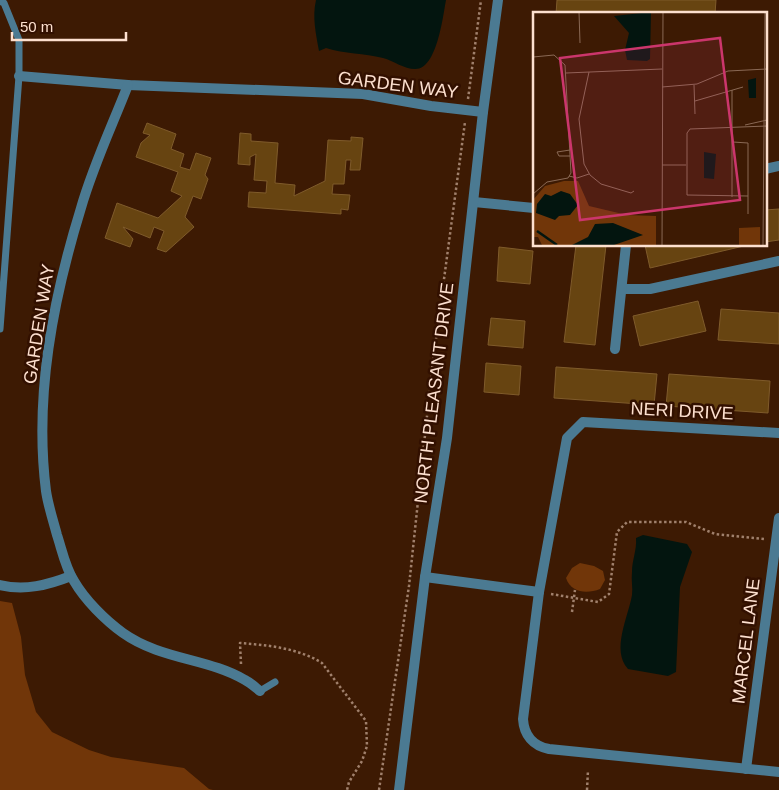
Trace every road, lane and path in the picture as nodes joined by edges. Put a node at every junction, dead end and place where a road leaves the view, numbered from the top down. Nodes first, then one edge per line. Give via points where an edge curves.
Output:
1 (481, 0) edge
2 (498, 0) edge
3 (0, 1) edge
4 (19, 76) junction
5 (128, 85) junction
6 (467, 111) junction
7 (483, 112) junction
8 (779, 166) edge
9 (766, 169) edge
10 (474, 202) junction
11 (533, 208) edge
12 (626, 246) edge
13 (779, 260) edge
14 (622, 289) junction
15 (0, 329) edge
16 (615, 349) dead end
17 (779, 434) edge
18 (779, 518) edge
19 (764, 539) dead end
20 (71, 576) junction
21 (425, 577) junction
22 (0, 585) edge
23 (575, 590) dead end
24 (539, 592) junction
25 (575, 597) junction
26 (572, 612) dead end
27 (242, 678) junction
28 (275, 682) dead end
29 (260, 691) joint
30 (746, 769) junction
31 (588, 770) dead end
32 (779, 772) edge
33 (347, 790) edge
34 (379, 790) edge
35 (399, 790) edge
36 (586, 790) edge

1 - 6 path
2 - 7 street, NORTH PLEASANT DRIVE
3 - 4 lane via 4,3 20,40
4 - 5 street, GARDEN WAY
4 - 15 lane
5 - 6 street, GARDEN WAY via 363,94
5 - 20 street, GARDEN WAY via 81,207 57,300 46,365 46,493
6 - 7 street, GARDEN WAY
6 - 34 path via 432,369 409,586
7 - 10 street, NORTH PLEASANT DRIVE
8 - 9 street
10 - 11 street
10 - 21 street, NORTH PLEASANT DRIVE via 442,474
12 - 14 street
13 - 14 street via 650,289
14 - 16 street
17 - 24 street, NERI DRIVE via 583,422 566,438
18 - 30 street, MARCEL LANE
19 - 25 path via 715,534 686,522 627,522 617,532 609,594 598,602
20 - 22 street via 49,585 25,588
20 - 27 street, GARDEN WAY via 84,595 123,633 149,648
21 - 24 street
21 - 35 street, NORTH PLEASANT DRIVE
23 - 25 path
24 - 25 path
24 - 30 street via 524,708 524,727 532,740 548,749
25 - 26 path
27 - 29 street, GARDEN WAY
27 - 33 path via 240,644 270,645 314,658 322,664 366,721 367,746
28 - 29 lane
30 - 32 street
31 - 36 path

